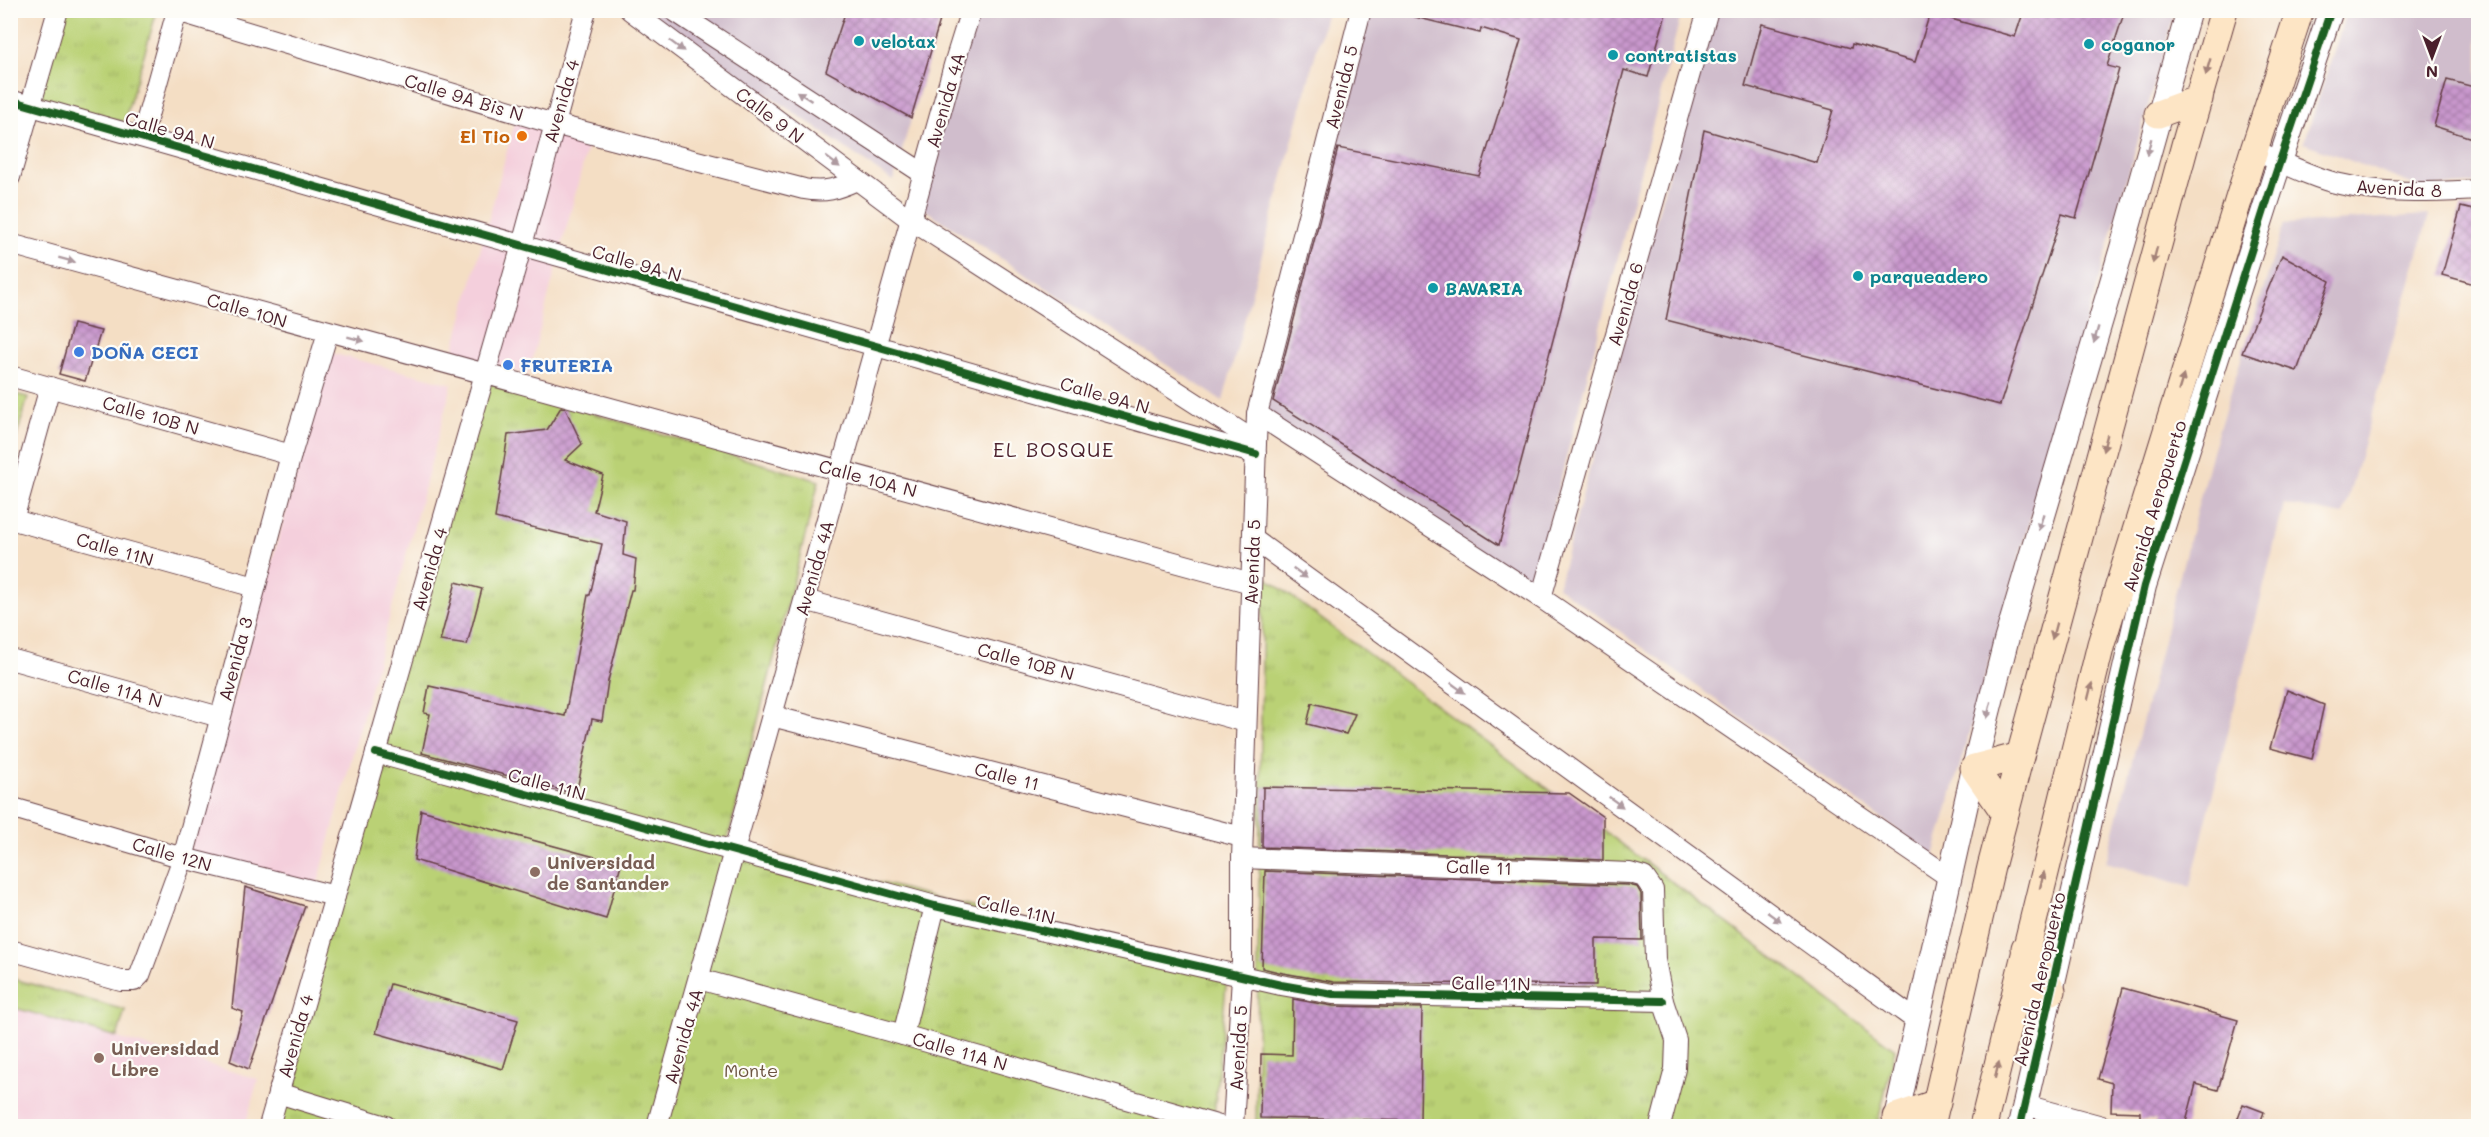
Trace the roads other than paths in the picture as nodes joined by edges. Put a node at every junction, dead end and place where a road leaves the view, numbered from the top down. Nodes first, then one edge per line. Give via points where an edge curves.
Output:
1 (58, 10) edge
2 (177, 10) edge
3 (586, 10) edge
4 (630, 10) edge
5 (673, 10) edge
6 (971, 10) edge
7 (1361, 10) edge
8 (1708, 10) edge
9 (2188, 10) edge
10 (2224, 10) edge
11 (2300, 10) edge
12 (2331, 10) edge
13 (2199, 99) junction
14 (10, 100) edge
15 (31, 106) junction
16 (2158, 114) junction
17 (554, 124) junction
18 (142, 137) junction
19 (2254, 150) junction
20 (2281, 161) junction
21 (924, 174) junction
22 (10, 177) edge
23 (857, 180) junction
24 (2478, 190) edge
25 (911, 220) junction
26 (10, 244) edge
27 (522, 245) junction
28 (328, 332) junction
29 (876, 346) junction
30 (484, 374) junction
31 (10, 376) edge
32 (50, 387) junction
33 (1257, 414) junction
34 (1256, 448) junction
35 (291, 455) junction
36 (841, 471) junction
37 (12, 520) edge
38 (1253, 539) junction
39 (1251, 583) junction
40 (255, 587) junction
41 (1541, 598) junction
42 (805, 600) junction
43 (10, 659) edge
44 (772, 716) junction
45 (220, 717) junction
46 (1246, 722) junction
47 (376, 753) junction
48 (2020, 756) junction
49 (1974, 768) junction
50 (10, 807) edge
51 (2005, 813) junction
52 (1242, 837) junction
53 (735, 851) junction
54 (183, 858) junction
55 (1242, 858) junction
56 (1950, 877) junction
57 (335, 896) junction
58 (935, 906) junction
59 (2025, 948) junction
60 (10, 950) edge
61 (1242, 976) junction
62 (699, 979) junction
63 (2052, 991) junction
64 (1663, 1001) junction
65 (2012, 1006) junction
66 (1917, 1021) junction
67 (903, 1035) junction
68 (278, 1093) junction
69 (1934, 1115) edge
70 (2022, 1116) edge
71 (1899, 1123) edge
72 (269, 1126) edge
73 (386, 1126) edge
74 (657, 1126) edge
75 (1220, 1126) edge
76 (1233, 1126) edge
77 (1660, 1126) edge
78 (1983, 1126) edge
79 (2102, 1126) edge

1 - 15 street
2 - 17 street, Calle 9A Bis N
2 - 18 street
3 - 17 street, Avenida 4
4 -> 23 street, Calle 9 N
21 -> 5 street, Calle 9 N
6 - 21 street, Avenida 4A
7 - 33 street, Avenida 5
8 - 41 street, Avenida 6
9 - 16 street
10 -> 13 main road
11 - 19 main road, Avenida Aeropuerto
12 - 20 street, Avenida Aeropuerto
13 - 16 main road
13 -> 48 main road
14 - 15 street, Calle 9A N
15 - 18 street, Calle 9A N
15 - 22 street
16 -> 49 street via 2006,641
17 - 23 street, Calle 9A Bis N via 812,191 833,191
17 - 27 street, Avenida 4
18 - 27 street, Calle 9A N
19 - 20 street, Avenida 8
59 -> 19 main road, Avenida Aeropuerto via 2101,644
20 - 24 street, Avenida 8 via 2337,184 2371,190
20 - 63 street, Avenida Aeropuerto via 2144,586
21 - 25 street, Avenida 4A
23 - 25 street, Calle 9 N
25 - 29 street, Avenida 4A
25 - 34 street, Calle 9 N
26 -> 28 street, Calle 10N
27 - 29 street, Calle 9A N
27 - 30 street, Avenida 4
28 -> 30 street, Calle 10N
28 - 35 street, Avenida 3
29 - 34 street, Calle 9A N
29 - 36 street, Avenida 4A
30 - 36 street, Calle 10A N
30 - 47 street, Avenida 4
31 - 32 street, Calle 10B N
32 - 35 street, Calle 10B N
32 - 37 street
33 - 34 street, Avenida 5
33 - 41 street
34 - 38 street, Avenida 5
35 - 40 street, Avenida 3
36 - 39 street, Calle 10A N
36 - 42 street, Avenida 4A
37 - 40 street, Calle 11N
38 - 39 street, Avenida 5
38 -> 66 street
39 - 46 street, Avenida 5
40 - 45 street, Avenida 3
41 - 56 street
42 - 44 street, Avenida 4A
42 - 46 street, Calle 10B N
43 - 45 street, Calle 11A N
44 - 52 street, Calle 11
44 - 53 street, Avenida 4A
45 - 54 street, Avenida 3
46 - 52 street, Avenida 5
47 - 53 street, Calle 11N
47 - 57 street, Avenida 4
48 - 49 main road
48 - 51 main road
49 - 51 main road
49 - 56 street
50 - 54 street, Calle 12N
51 - 69 main road
52 - 55 street, Avenida 5
53 - 58 street, Calle 11N
53 - 62 street, Avenida 4A
54 - 57 street, Calle 12N
54 - 60 street, Avenida 3 via 145,965 134,981 121,981
55 - 61 street, Avenida 5
55 - 64 street, Calle 11 via 1630,873 1644,877 1653,890 1655,960
56 - 66 street
57 - 68 street, Avenida 4
58 - 61 street, Calle 11N
58 - 67 street
59 - 63 main road
59 - 65 main road, Avenida Aeropuerto
61 - 64 street, Calle 11N via 1333,994
61 - 76 street, Avenida 5
62 - 67 street, Calle 11A N
62 - 74 street, Avenida 4A
63 - 65 main road
63 - 70 street, Avenida Aeropuerto
64 - 77 street via 1676,1040 1676,1069
78 -> 65 main road, Avenida Aeropuerto
66 - 71 street
67 - 75 street, Calle 11A N
68 - 72 street, Avenida 4
68 - 73 street
69 - 71 main road
70 - 79 street

